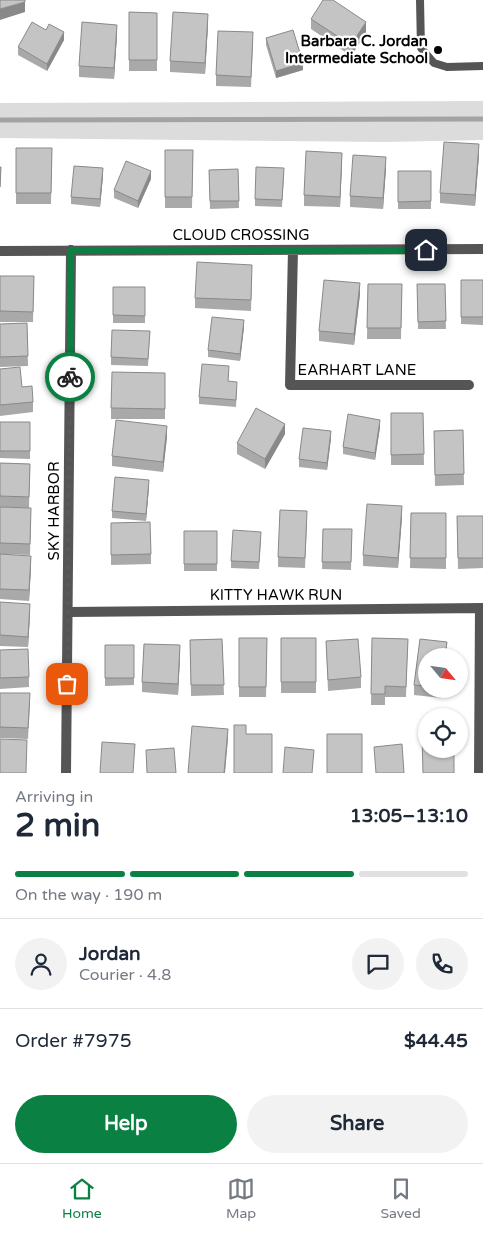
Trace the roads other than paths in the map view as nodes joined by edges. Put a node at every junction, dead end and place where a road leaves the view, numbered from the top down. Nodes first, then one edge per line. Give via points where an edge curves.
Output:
1 (420, 0) edge
2 (483, 66) edge
3 (483, 249) edge
4 (71, 250) junction
5 (293, 250) junction
6 (0, 251) edge
7 (469, 385) dead end
8 (481, 608) edge
9 (69, 612) junction
10 (66, 773) edge
11 (479, 773) edge

1 - 2 lane via 422,48 434,63 447,67
3 - 5 street, CLOUD CROSSING
4 - 5 street, CLOUD CROSSING
4 - 6 street, CLOUD CROSSING
4 - 9 street, SKY HARBOR
5 - 7 street, EARHART LANE via 290,385
8 - 9 street, KITTY HAWK RUN
8 - 11 street
9 - 10 street, SKY HARBOR

